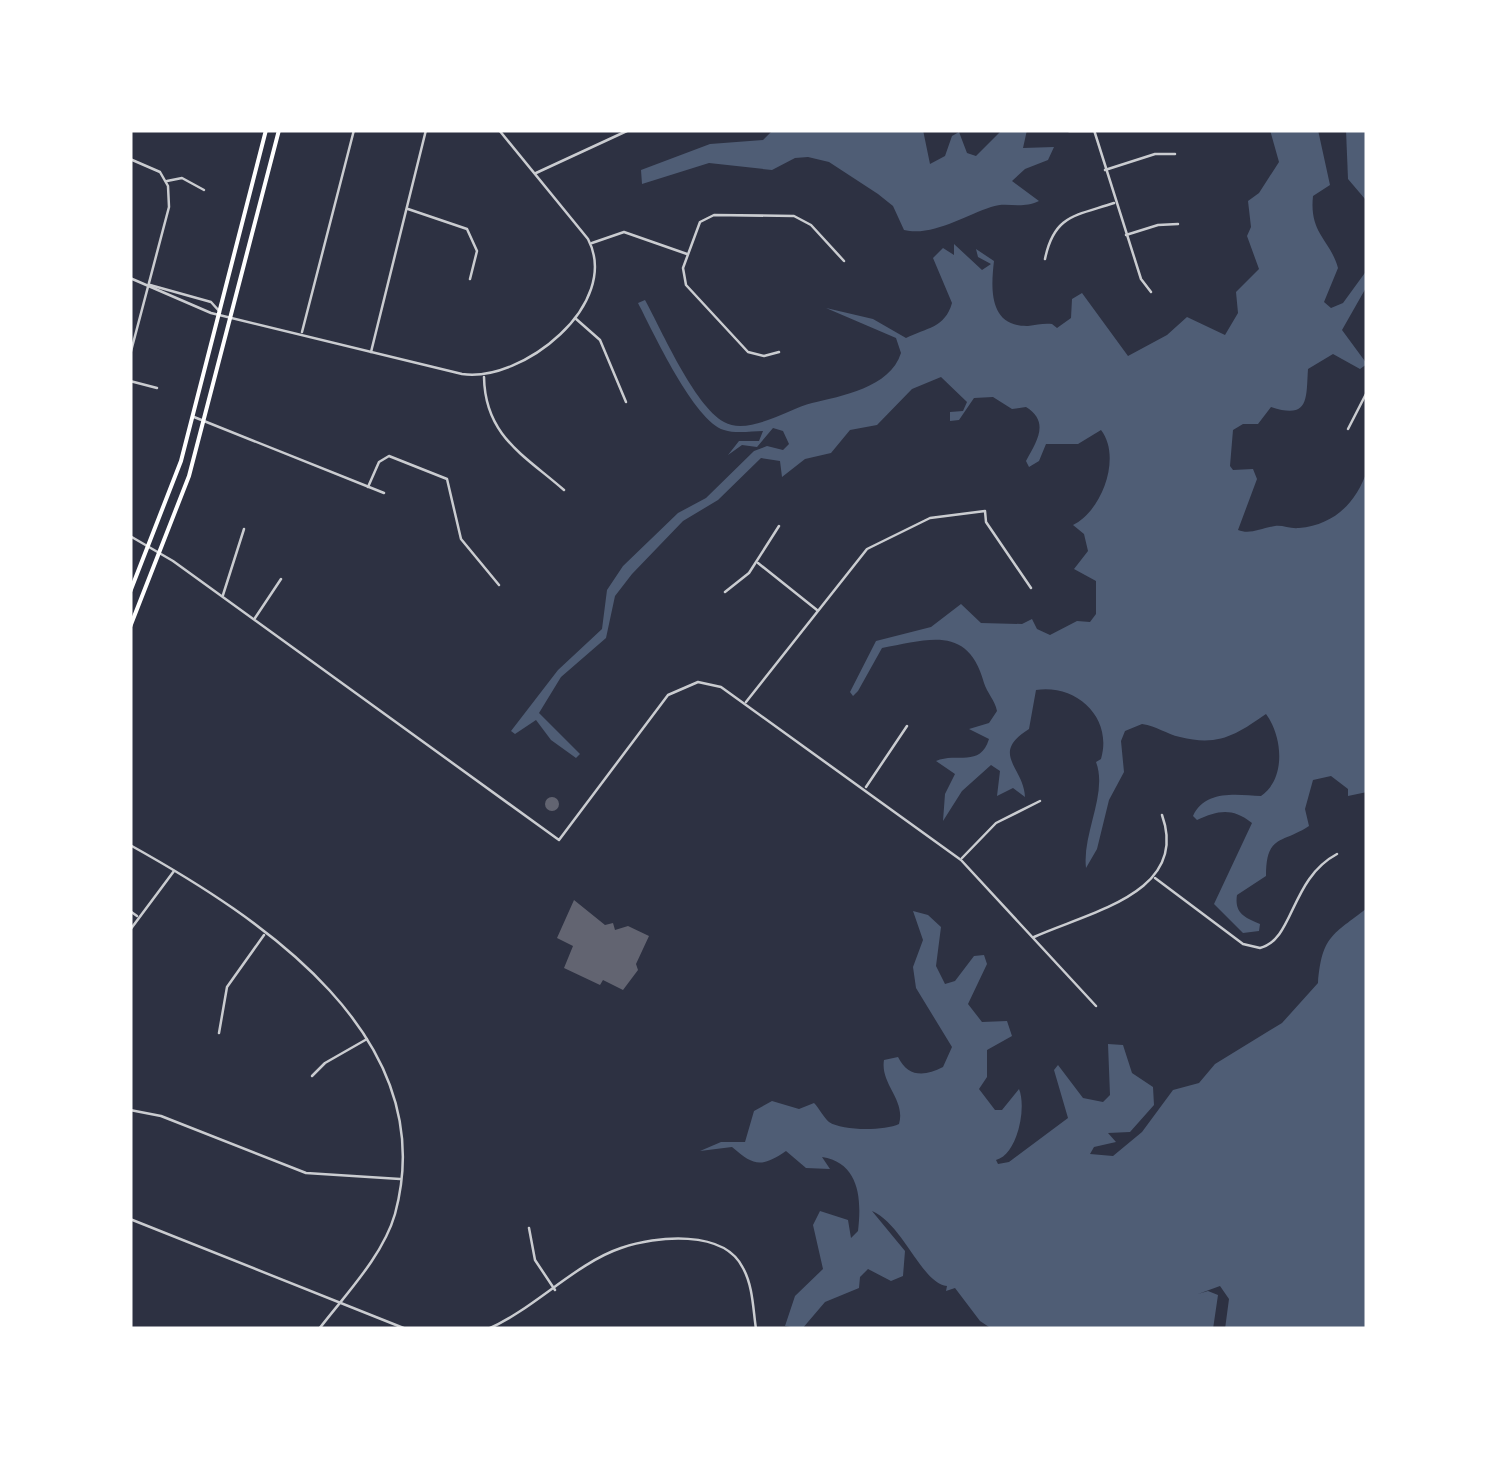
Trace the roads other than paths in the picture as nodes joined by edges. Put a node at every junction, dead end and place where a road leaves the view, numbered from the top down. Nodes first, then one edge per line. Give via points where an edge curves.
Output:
1 (266, 130) edge
2 (278, 130) edge
3 (354, 130) edge
4 (426, 130) edge
5 (498, 130) edge
6 (629, 130) edge
7 (1094, 130) edge
8 (1069, 131) edge
9 (1175, 154) dead end
10 (130, 159) edge
11 (1105, 170) junction
12 (535, 174) junction
13 (166, 181) junction
14 (204, 190) dead end
15 (1116, 202) junction
16 (407, 208) junction
17 (1178, 224) dead end
18 (1126, 235) junction
19 (590, 243) junction
20 (688, 254) junction
21 (1045, 260) dead end
22 (844, 261) dead end
23 (130, 278) edge
24 (470, 278) dead end
25 (148, 285) junction
26 (1151, 292) dead end
27 (220, 312) junction
28 (231, 315) junction
29 (574, 317) junction
30 (302, 334) junction
31 (371, 352) junction
32 (779, 352) dead end
33 (130, 355) edge
34 (484, 376) junction
35 (130, 382) edge
36 (156, 388) dead end
37 (1367, 392) edge
38 (626, 402) dead end
39 (193, 416) junction
40 (205, 421) junction
41 (1348, 429) dead end
42 (368, 486) junction
43 (564, 490) dead end
44 (384, 493) dead end
45 (779, 526) dead end
46 (244, 529) dead end
47 (130, 536) edge
48 (149, 545) junction
49 (159, 552) junction
50 (756, 562) junction
51 (281, 579) dead end
52 (499, 585) dead end
53 (1031, 588) dead end
54 (130, 592) edge
55 (725, 592) dead end
56 (222, 596) junction
57 (817, 610) junction
58 (254, 620) junction
59 (130, 627) edge
60 (745, 703) junction
61 (907, 726) dead end
62 (865, 788) junction
63 (1040, 802) dead end
64 (1162, 815) dead end
65 (130, 845) edge
66 (1337, 854) dead end
67 (962, 860) junction
68 (174, 870) junction
69 (1155, 878) junction
70 (130, 911) edge
71 (138, 917) junction
72 (130, 930) edge
73 (264, 933) junction
74 (1034, 937) junction
75 (1096, 1006) dead end
76 (219, 1033) dead end
77 (368, 1038) junction
78 (312, 1076) dead end
79 (130, 1110) edge
80 (401, 1180) junction
81 (130, 1219) edge
82 (528, 1228) dead end
83 (556, 1290) junction
84 (338, 1304) junction
85 (319, 1329) edge
86 (406, 1329) edge
87 (488, 1329) edge
88 (756, 1329) edge

1 - 27 main road
2 - 28 main road
3 - 30 street
4 - 16 street
5 - 12 street
6 - 12 street
7 - 8 street
7 - 11 street
9 - 11 street
10 - 13 street
11 - 15 street
12 - 19 street
13 - 14 street via 182,178
13 - 25 street via 169,207
15 - 18 street
15 - 21 street via 1062,221 1050,236
16 - 24 street via 467,228 477,251
16 - 31 street
17 - 18 street
18 - 26 street
19 - 20 street via 624,232
19 - 29 street via 594,271
20 - 22 street via 708,216 787,214 810,225
20 - 32 street via 686,284 743,349 758,356
23 - 25 street
25 - 27 street via 190,307
25 - 27 street via 211,302
25 - 33 street
27 - 28 street
27 - 39 main road
28 - 30 street
28 - 40 main road
29 - 34 street via 537,355
29 - 38 street via 600,340
30 - 31 street
31 - 34 street
34 - 43 street via 496,429
35 - 36 street
37 - 41 street
39 - 40 street
39 - 48 main road
40 - 42 street
40 - 49 main road
42 - 44 street
42 - 52 street via 380,462 393,456 447,479 461,540
45 - 50 street
46 - 56 street
47 - 48 street
48 - 49 street
48 - 54 main road
49 - 56 street
49 - 59 main road
50 - 55 street
50 - 57 street
51 - 58 street
53 - 57 street via 986,522 985,510 923,520 875,542
56 - 58 street
57 - 60 street
58 - 60 street via 560,840 675,690 708,683
60 - 62 street
61 - 62 street
62 - 67 street
63 - 67 street via 995,824
64 - 69 street via 1170,847
65 - 68 street
66 - 69 street via 1298,891 1283,934 1260,948 1242,944
67 - 74 street
68 - 71 street
68 - 73 street
69 - 74 street
70 - 71 street
71 - 72 street
73 - 76 street via 227,988
73 - 77 street via 324,980
74 - 75 street
77 - 78 street
77 - 80 street via 398,1124
79 - 80 street via 162,1116 306,1173
80 - 84 street via 384,1240
81 - 84 street
82 - 83 street via 536,1260
83 - 87 street
83 - 88 street via 620,1248 699,1240 723,1247 744,1268
84 - 85 street
84 - 86 street

